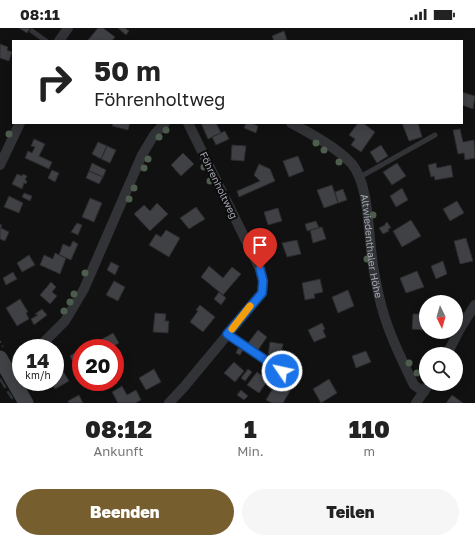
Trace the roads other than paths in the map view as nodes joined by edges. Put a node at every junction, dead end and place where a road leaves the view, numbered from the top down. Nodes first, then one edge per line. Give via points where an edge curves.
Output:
1 (68, 28) edge
2 (32, 31) dead end
3 (45, 40) edge
4 (60, 40) edge
5 (20, 124) edge
6 (164, 124) edge
7 (188, 124) edge
8 (294, 124) edge
9 (435, 135) dead end
10 (0, 165) edge
11 (360, 177) junction
12 (475, 305) edge
13 (227, 334) junction
14 (47, 339) edge
15 (451, 347) edge
16 (4, 365) edge
17 (282, 371) dead end
18 (419, 386) edge
19 (425, 391) edge
20 (26, 403) edge
21 (170, 403) edge
22 (416, 403) edge

1 - 4 street
2 - 3 lane
5 - 10 street
6 - 14 street via 142,155 84,289 65,321
7 - 13 street, Föhrenholtweg via 260,269 263,281 262,293
8 - 11 street, Altwiedenthaler Höhe via 351,163
9 - 11 lane
11 - 18 street, Altwiedenthaler Höhe via 365,194 373,271 383,312 412,381 414,385
12 - 15 street
13 - 17 lane
13 - 21 street, Föhrenholtweg
16 - 20 main road
19 - 22 street

